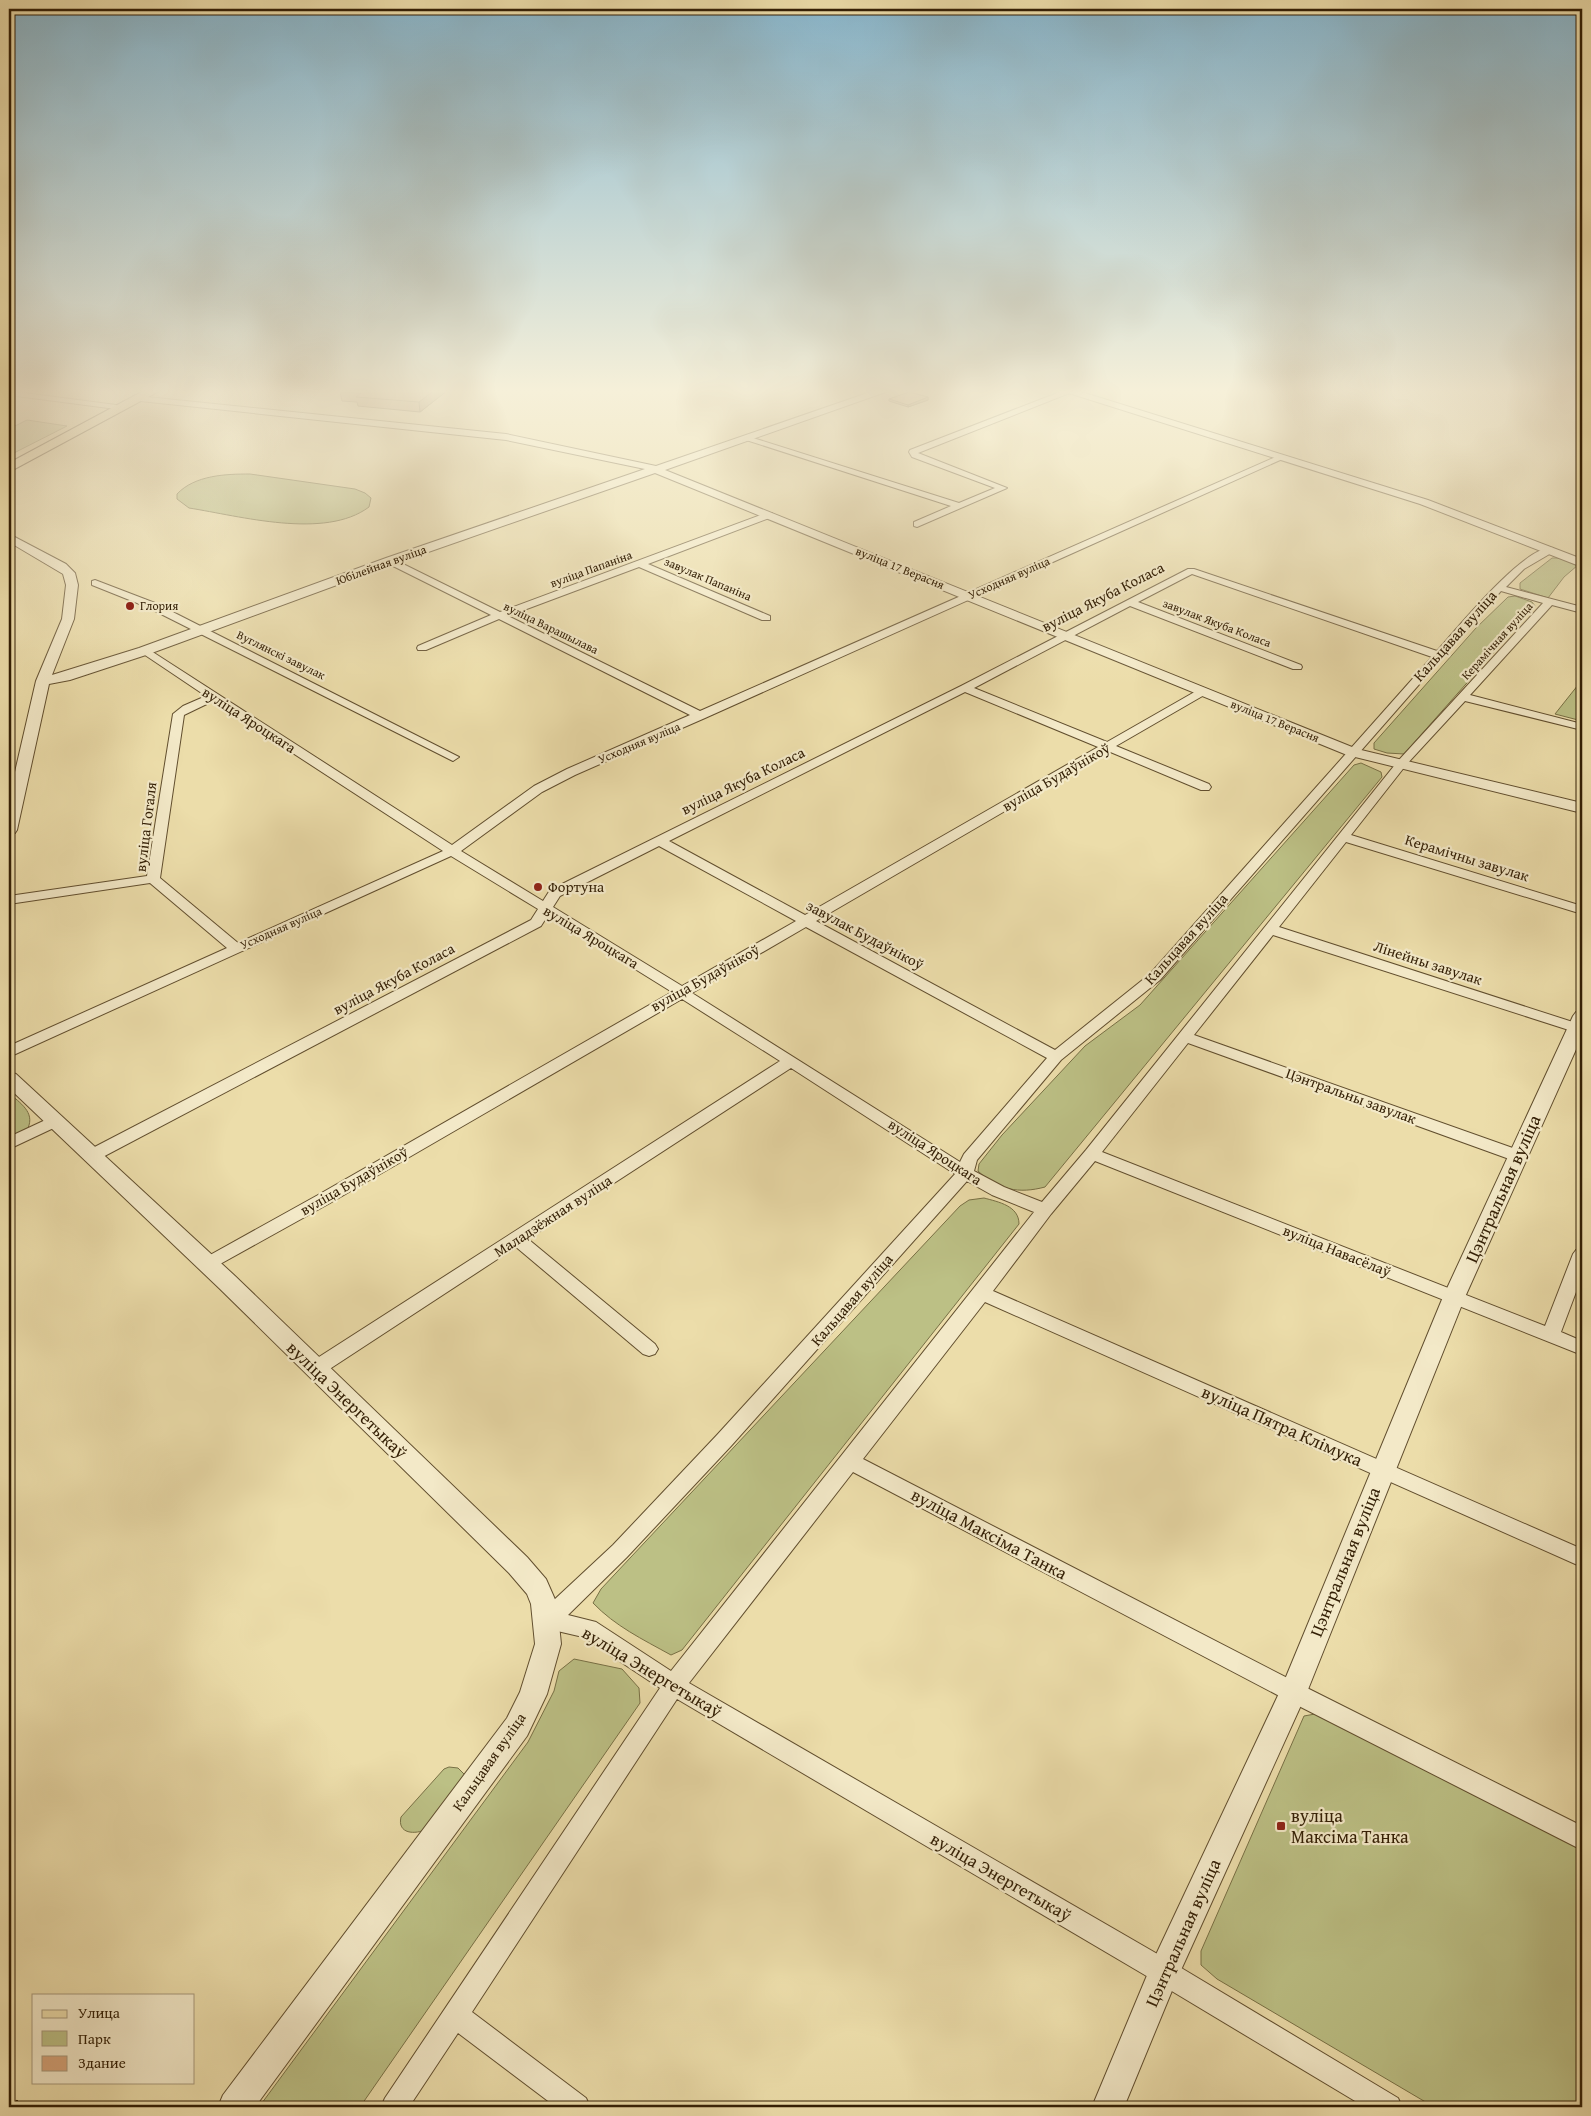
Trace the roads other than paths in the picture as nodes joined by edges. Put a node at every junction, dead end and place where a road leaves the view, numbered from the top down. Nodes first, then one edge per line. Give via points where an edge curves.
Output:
1 (603, 488) edge
2 (703, 488) edge
3 (901, 488) edge
4 (1002, 488) edge
5 (1214, 488) edge
6 (1379, 488) edge
7 (959, 506) junction
8 (769, 515) junction
9 (917, 524) dead end
10 (9, 537) edge
11 (1550, 550) junction
12 (390, 561) junction
13 (1580, 562) edge
14 (641, 564) junction
15 (95, 583) dead end
16 (1500, 588) junction
17 (969, 596) junction
18 (1128, 602) junction
19 (1549, 602) junction
20 (1582, 610) edge
21 (498, 616) junction
22 (766, 618) dead end
23 (200, 631) junction
24 (1064, 635) junction
25 (422, 648) dead end
26 (144, 651) junction
27 (1437, 655) junction
28 (1296, 667) dead end
29 (43, 681) junction
30 (965, 688) junction
31 (1202, 692) junction
32 (1463, 696) junction
33 (214, 697) junction
34 (702, 716) junction
35 (1582, 727) edge
36 (1108, 747) junction
37 (1352, 752) junction
38 (453, 756) dead end
39 (1402, 764) junction
40 (1206, 787) dead end
41 (1582, 808) edge
42 (9, 830) edge
43 (1343, 837) junction
44 (659, 841) junction
45 (452, 851) junction
46 (153, 879) junction
47 (9, 900) edge
48 (544, 909) junction
49 (1582, 910) edge
50 (805, 922) junction
51 (1270, 930) junction
52 (235, 948) junction
53 (680, 992) junction
54 (1580, 1022) edge
55 (1184, 1037) junction
56 (9, 1052) edge
57 (1056, 1056) junction
58 (792, 1061) junction
59 (9, 1078) edge
60 (54, 1121) junction
61 (9, 1144) edge
62 (1092, 1154) junction
63 (92, 1156) junction
64 (1518, 1156) junction
65 (965, 1173) junction
66 (1045, 1210) junction
67 (517, 1239) junction
68 (1582, 1254) edge
69 (207, 1264) junction
70 (982, 1293) junction
71 (1454, 1297) junction
72 (1550, 1336) junction
73 (1582, 1348) edge
74 (649, 1349) dead end
75 (315, 1369) junction
76 (850, 1461) junction
77 (1382, 1470) junction
78 (1582, 1558) edge
79 (547, 1620) junction
80 (674, 1685) junction
81 (1293, 1692) junction
82 (1582, 1838) edge
83 (1164, 1972) junction
84 (455, 2015) junction
85 (235, 2107) edge
86 (394, 2107) edge
87 (578, 2107) edge
88 (1108, 2107) edge
89 (1389, 2107) edge

1 - 12 street, Юбілейная вуліца
2 - 8 street, вуліца 17 Верасня
3 - 7 street
4 - 7 street
5 - 17 street, Усходняя вуліца
6 - 11 street
7 - 9 street
8 - 14 street, вуліца Папаніна
8 - 17 street, вуліца 17 Верасня
10 - 29 street via 69,573 72,585 68,620
11 - 13 street
11 - 16 street, Кальцавая вуліца via 1522,567
12 - 21 street, вуліца Варашылава
12 - 23 street, Юбілейная вуліца
14 - 21 street, вуліца Папаніна
14 - 22 street, завулак Папаніна
15 - 23 street, Вуглянскі завулак via 151,605
16 - 19 street
16 - 27 street, Кальцавая вуліца
17 - 24 street, вуліца 17 Верасня
17 - 34 street, Усходняя вуліца
18 - 24 street, вуліца Якуба Коласа
18 - 27 street, вуліца Якуба Коласа via 1191,571
18 - 28 street, завулак Якуба Коласа
19 - 20 street
19 - 32 street, Керамічная вуліца
21 - 25 street, вуліца Папаніна
21 - 34 street, вуліца Варашылава
23 - 26 street, Юбілейная вуліца
23 - 38 street, Вуглянскі завулак
24 - 30 street, вуліца Якуба Коласа
24 - 31 street, вуліца 17 Верасня
26 - 29 street, Юбілейная вуліца via 65,678
26 - 33 street, вуліца Яроцкага
27 - 37 street, Кальцавая вуліца
29 - 42 street
30 - 36 street
30 - 44 street, вуліца Якуба Коласа
31 - 36 street, вуліца Будаўнікоў
31 - 37 street, вуліца 17 Верасня
32 - 35 street
32 - 39 street, Керамічная вуліца
33 - 45 street, вуліца Яроцкага
33 - 46 street, вуліца Гогаля via 179,714
34 - 45 street, Усходняя вуліца via 538,789
36 - 40 street
36 - 50 street, вуліца Будаўнікоў
37 - 39 street, вуліца 17 Верасня
37 - 57 street, Кальцавая вуліца via 1154,977
39 - 41 street, вуліца 17 Верасня
39 - 43 street, Керамічная вуліца
43 - 49 street, Керамічны завулак
43 - 51 street, Керамічная вуліца
44 - 48 street, вуліца Якуба Коласа via 555,894
44 - 50 street, завулак Будаўнікоў
45 - 48 street, вуліца Яроцкага
45 - 52 street, Усходняя вуліца
46 - 47 street
46 - 52 street, вуліца Гогаля
48 - 53 street, вуліца Яроцкага
48 - 63 street, вуліца Якуба Коласа via 536,923
50 - 53 street, вуліца Будаўнікоў
50 - 57 street, завулак Будаўнікоў
51 - 54 street, Лінейны завулак
51 - 55 street, Керамічная вуліца
52 - 56 street, Усходняя вуліца
53 - 58 street, вуліца Яроцкага
53 - 69 street, вуліца Будаўнікоў
54 - 64 street, Цэнтральная вуліца
55 - 62 street, Керамічная вуліца
55 - 64 street, Цэнтральны завулак
57 - 65 street, Кальцавая вуліца via 970,1158
58 - 65 street, вуліца Яроцкага
58 - 67 street, Маладзёжная вуліца
59 - 60 street, вуліца Энергетыкаў
60 - 61 street
60 - 63 street, вуліца Энергетыкаў
62 - 66 street, Керамічная вуліца
62 - 71 street, вуліца Навасёлаў
63 - 69 street, вуліца Энергетыкаў
64 - 71 street, Цэнтральная вуліца
65 - 66 street, вуліца Яроцкага
65 - 79 street, Кальцавая вуліца via 781,1382 572,1599
66 - 70 street, Керамічная вуліца
67 - 74 street
67 - 75 street, Маладзёжная вуліца
68 - 72 street
69 - 75 street, вуліца Энергетыкаў
70 - 76 street, Керамічная вуліца
70 - 77 street, вуліца Пятра Клімука
71 - 72 street, вуліца Навасёлаў
71 - 77 street, Цэнтральная вуліца
72 - 73 street, вуліца Навасёлаў
75 - 79 street, вуліца Энергетыкаў via 518,1565 537,1586
76 - 80 street, Керамічная вуліца
76 - 81 street, вуліца Максіма Танка
77 - 78 street, вуліца Пятра Клімука
77 - 81 street, Цэнтральная вуліца
79 - 80 street, вуліца Энергетыкаў via 588,1629
79 - 85 street, Кальцавая вуліца via 548,1644 542,1668 518,1727
80 - 83 street, вуліца Энергетыкаў
80 - 84 street, Керамічная вуліца
81 - 82 street, вуліца Максіма Танка
81 - 83 street, Цэнтральная вуліца
83 - 88 street, Цэнтральная вуліца
83 - 89 street, вуліца Энергетыкаў
84 - 86 street, Керамічная вуліца
84 - 87 street

